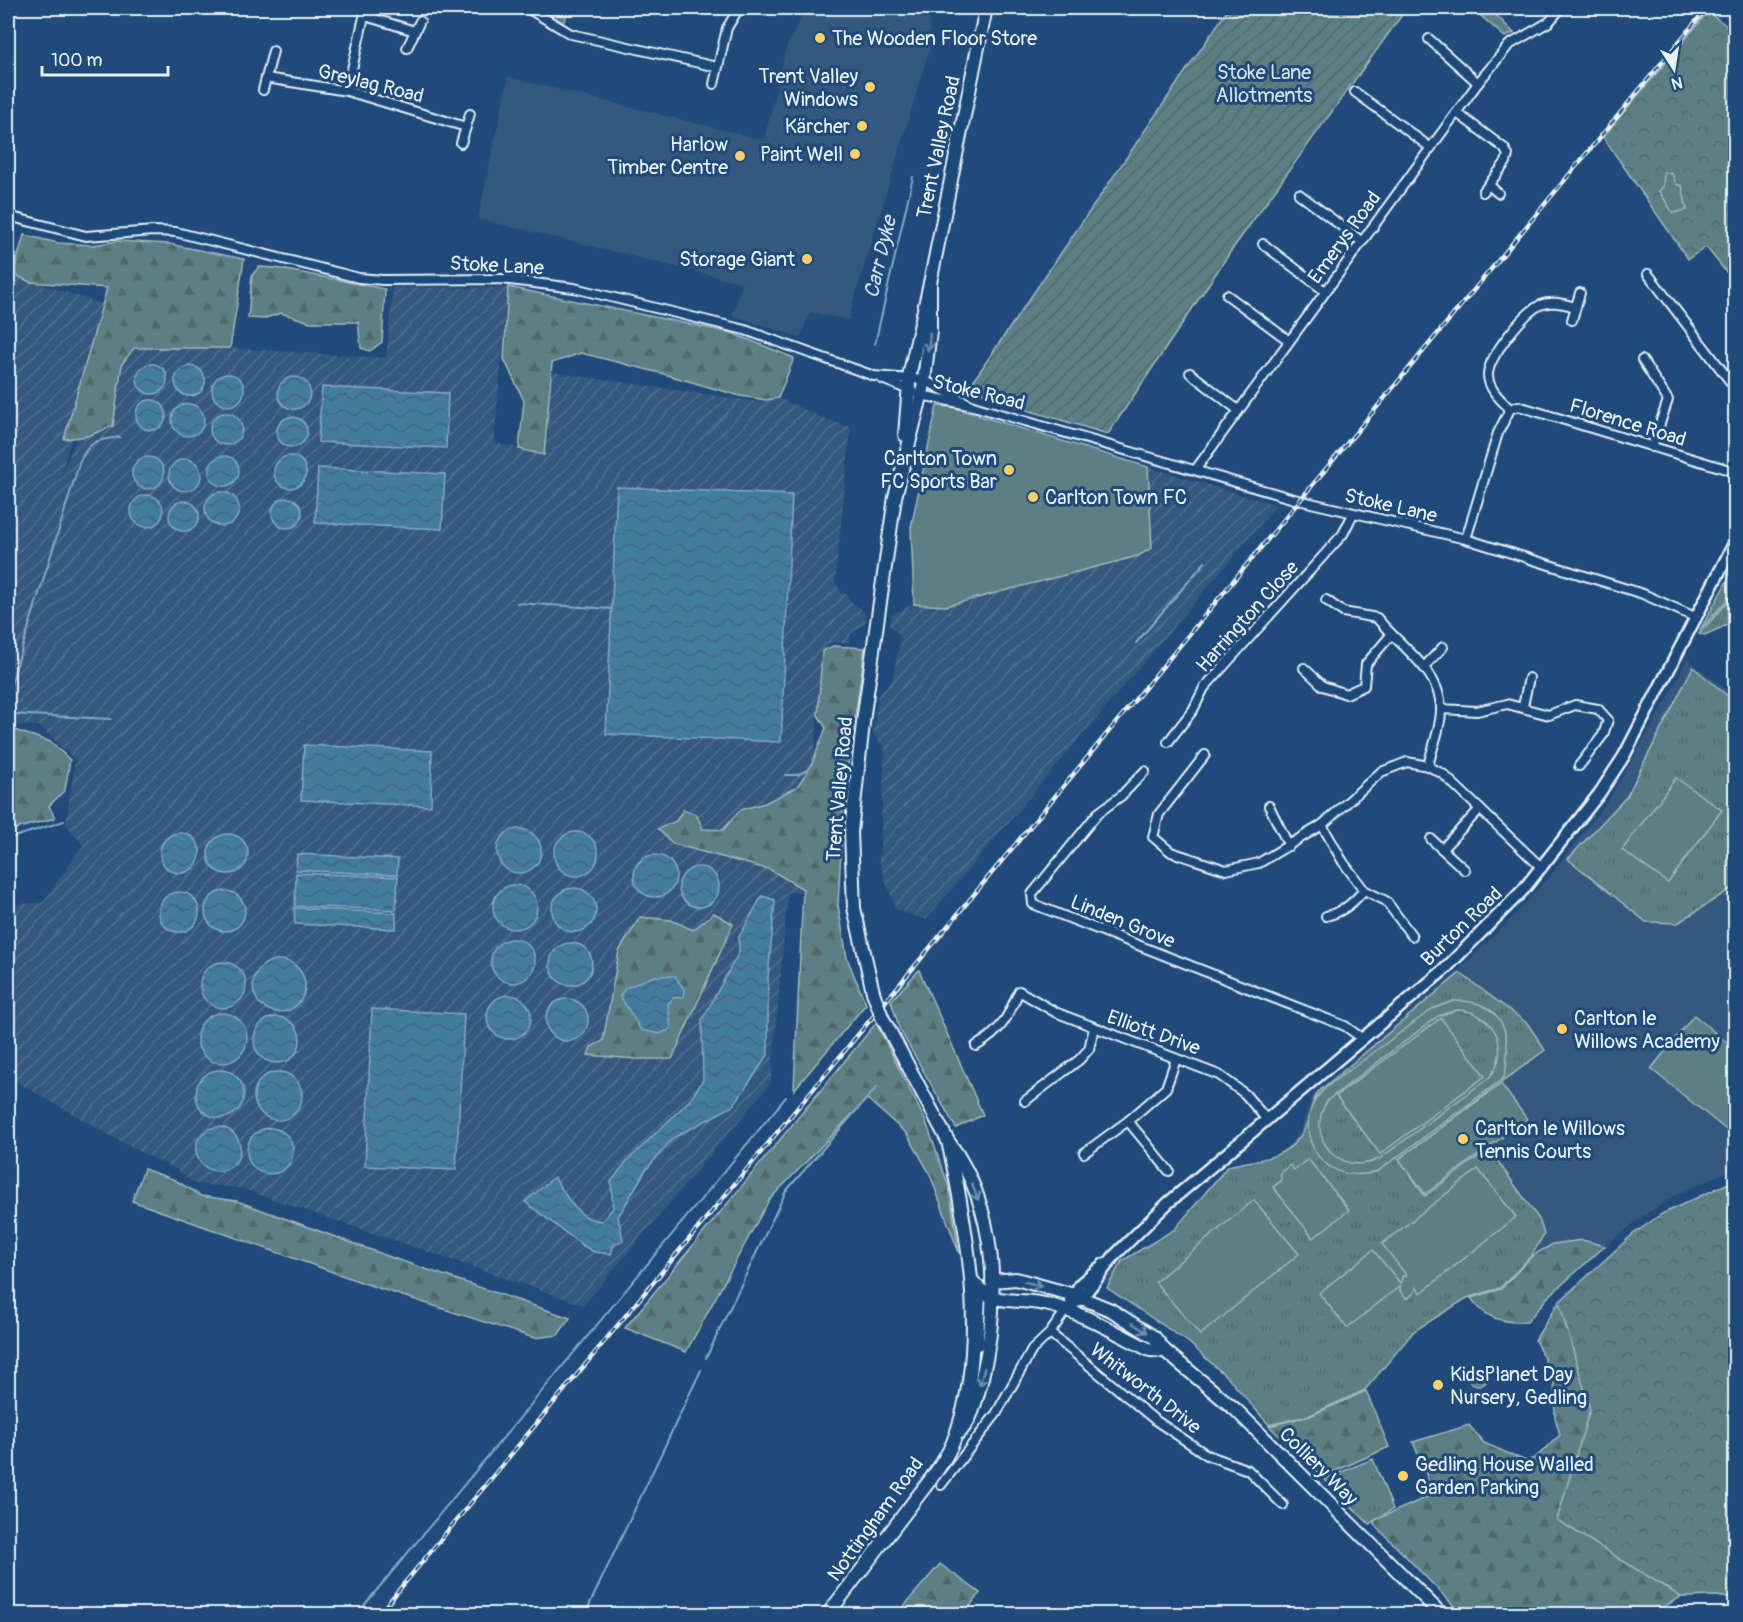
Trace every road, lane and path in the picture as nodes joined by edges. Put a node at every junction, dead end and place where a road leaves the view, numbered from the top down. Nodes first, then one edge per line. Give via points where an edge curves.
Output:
1 (527, 8) edge
2 (739, 8) edge
3 (1561, 8) edge
4 (987, 11) edge
5 (365, 12) edge
6 (420, 21) dead end
7 (415, 31) junction
8 (1429, 39) dead end
9 (407, 48) dead end
10 (273, 51) dead end
11 (717, 67) junction
12 (266, 78) junction
13 (1478, 83) junction
14 (714, 84) dead end
15 (263, 90) dead end
16 (346, 91) junction
17 (1355, 93) dead end
18 (1457, 113) junction
19 (470, 114) dead end
20 (466, 127) junction
21 (461, 143) dead end
22 (1431, 148) junction
23 (1498, 193) dead end
24 (1299, 194) dead end
25 (8, 216) edge
26 (1361, 241) junction
27 (1263, 243) dead end
28 (1648, 274) dead end
29 (930, 283) junction
30 (1325, 291) junction
31 (1580, 293) dead end
32 (1227, 295) dead end
33 (1576, 307) junction
34 (1572, 320) dead end
35 (1288, 340) junction
36 (1642, 360) dead end
37 (1190, 373) dead end
38 (877, 377) junction
39 (909, 378) junction
40 (924, 380) junction
41 (1736, 389) edge
42 (907, 391) junction
43 (921, 395) junction
44 (974, 406) junction
45 (1510, 409) junction
46 (1238, 410) junction
47 (1074, 435) joint
48 (1652, 447) junction
49 (903, 460) junction
50 (1196, 469) junction
51 (1736, 472) edge
52 (1353, 513) junction
53 (1466, 539) junction
54 (1736, 540) edge
55 (1731, 560) edge
56 (1326, 600) dead end
57 (1697, 618) junction
58 (1391, 636) junction
59 (1443, 647) dead end
60 (1424, 666) junction
61 (1304, 669) dead end
62 (1529, 678) dead end
63 (1523, 706) junction
64 (1441, 709) junction
65 (1168, 742) dead end
66 (1205, 755) dead end
67 (1428, 766) junction
68 (1579, 766) dead end
69 (1145, 771) dead end
70 (1269, 806) dead end
71 (1480, 809) junction
72 (1322, 825) junction
73 (1431, 839) dead end
74 (1289, 846) junction
75 (1442, 849) junction
76 (1542, 868) junction
77 (1465, 870) dead end
78 (1365, 890) junction
79 (1335, 914) junction
80 (1326, 916) dead end
81 (1338, 923) dead end
82 (1412, 936) dead end
83 (1094, 1028) junction
84 (1364, 1039) junction
85 (976, 1046) dead end
86 (1176, 1059) junction
87 (1025, 1101) dead end
88 (1267, 1120) junction
89 (1128, 1121) junction
90 (948, 1141) junction
91 (1084, 1153) dead end
92 (1169, 1171) dead end
93 (971, 1279) junction
94 (992, 1281) junction
95 (979, 1291) junction
96 (1078, 1296) junction
97 (992, 1299) junction
98 (1066, 1310) junction
99 (1050, 1333) junction
100 (1165, 1351) junction
101 (969, 1367) junction
102 (974, 1428) dead end
103 (982, 1434) junction
104 (953, 1442) junction
105 (941, 1485) dead end
106 (1283, 1505) dead end
107 (828, 1614) edge
108 (1441, 1614) edge

1 - 11 street via 571,34
2 - 11 street via 727,28
3 - 13 street, Emerys Road via 1550,22 1509,45
4 - 29 main road, Trent Valley Road
5 - 7 street
5 - 16 street
6 - 7 street
7 - 9 street
8 - 13 street
10 - 12 street
11 - 14 street
12 - 15 street
12 - 16 street, Greylag Road
13 - 18 street, Emerys Road
16 - 20 street, Greylag Road
17 - 22 street
18 - 22 street, Emerys Road
18 - 23 street via 1508,154 1486,188
19 - 20 street
20 - 21 street
22 - 26 street, Emerys Road
24 - 26 street
25 - 38 street, Stoke Lane via 86,236 176,232 359,278 502,279 565,287 745,330
26 - 30 street, Emerys Road
27 - 30 street
28 - 41 street
29 - 39 main road, Trent Valley Road
29 -> 40 main road, Trent Valley Road via 930,332
30 - 35 street, Emerys Road
31 - 33 street
32 - 35 street
33 - 34 street
33 - 45 street via 1552,302 1539,306 1494,356 1488,375 1490,386
35 - 46 street, Emerys Road
36 - 48 street via 1667,396
37 - 46 street
38 - 39 street, Stoke Lane
38 - 42 street, Stoke Road
39 - 40 street, Stoke Lane
39 - 42 main road, Trent Valley Road
40 - 43 main road, Trent Valley Road
40 - 44 street, Stoke Lane
42 - 43 street, Stoke Road
42 - 49 main road, Trent Valley Road
43 - 44 street, Stoke Road
43 - 49 main road, Trent Valley Road
44 - 47 street, Stoke Road
45 - 48 street, Florence Road via 1518,406
45 - 53 street via 1498,433
46 - 50 street, Emerys Road
47 - 50 street, Stoke Lane
48 - 51 street, Florence Road
49 - 90 main road, Trent Valley Road, bridge via 864,714 851,863 854,908 873,992 882,1017
50 - 52 street, Stoke Lane
52 - 53 street, Stoke Lane
52 - 65 street, Harrington Close via 1343,534 1204,688 1193,710
53 - 57 street, Stoke Lane via 1643,594
54 - 55 street, Burton Road
55 - 57 street, Burton Road
56 - 58 street via 1343,612 1377,618
57 - 76 street, Burton Road via 1624,756
58 - 60 street
58 - 61 street via 1366,664 1364,686 1346,694 1323,686
59 - 60 street
60 - 64 street via 1438,689
62 - 63 street
63 - 64 street via 1507,704 1477,711
63 - 68 street via 1549,715 1575,705 1598,710 1608,720 1603,735
64 - 67 street
66 - 74 street via 1159,814 1153,837 1171,852 1226,870 1259,863
67 - 71 street via 1443,774
67 - 72 street via 1407,762 1382,772
69 - 84 street, Linden Grove via 1098,813 1032,894 1033,904 1345,1026
70 - 74 street
71 - 75 street
71 - 76 street
72 - 74 street
72 - 78 street
73 - 75 street
75 - 77 street
76 - 84 street, Burton Road via 1452,962
78 - 79 street
78 - 82 street via 1386,901
79 - 80 street
79 - 81 street
83 - 85 street, Elliott Drive via 1019,991 1005,1022 994,1035
83 - 86 street, Elliott Drive
83 - 87 street via 1089,1049 1079,1060
84 - 88 street, Burton Road
86 - 88 street, Elliott Drive via 1219,1075 1245,1095
86 - 89 street via 1166,1088
88 - 96 street, Burton Road via 1080,1284
89 - 91 street
89 - 92 street
90 - 93 main road, Trent Valley Road
90 -> 94 main road, Trent Valley Road via 960,1157 977,1198 992,1259
93 - 95 main road
93 - 101 main road, Trent Valley Road
94 - 95 main road
94 -> 96 main road, Colliery Way via 1016,1279
94 - 97 main road, Trent Valley Road
95 - 97 main road
95 - 101 main road via 976,1359
96 - 98 street, Burton Road
96 -> 100 main road, Colliery Way via 1111,1310 1154,1337
97 - 98 main road, Colliery Way via 1026,1300
97 -> 104 main road, Trent Valley Road via 986,1362 972,1413
98 - 99 street, Burton Road
98 - 100 main road, Colliery Way via 1150,1350
99 - 103 street, Burton Road via 1032,1350
99 - 106 street, Whitworth Drive via 1155,1420 1207,1455 1248,1470
100 - 108 main road, Colliery Way via 1236,1410
101 - 104 main road, Trent Valley Road
102 - 103 street
103 - 105 street, Burton Road
104 - 107 main road, Nottingham Road via 929,1481

